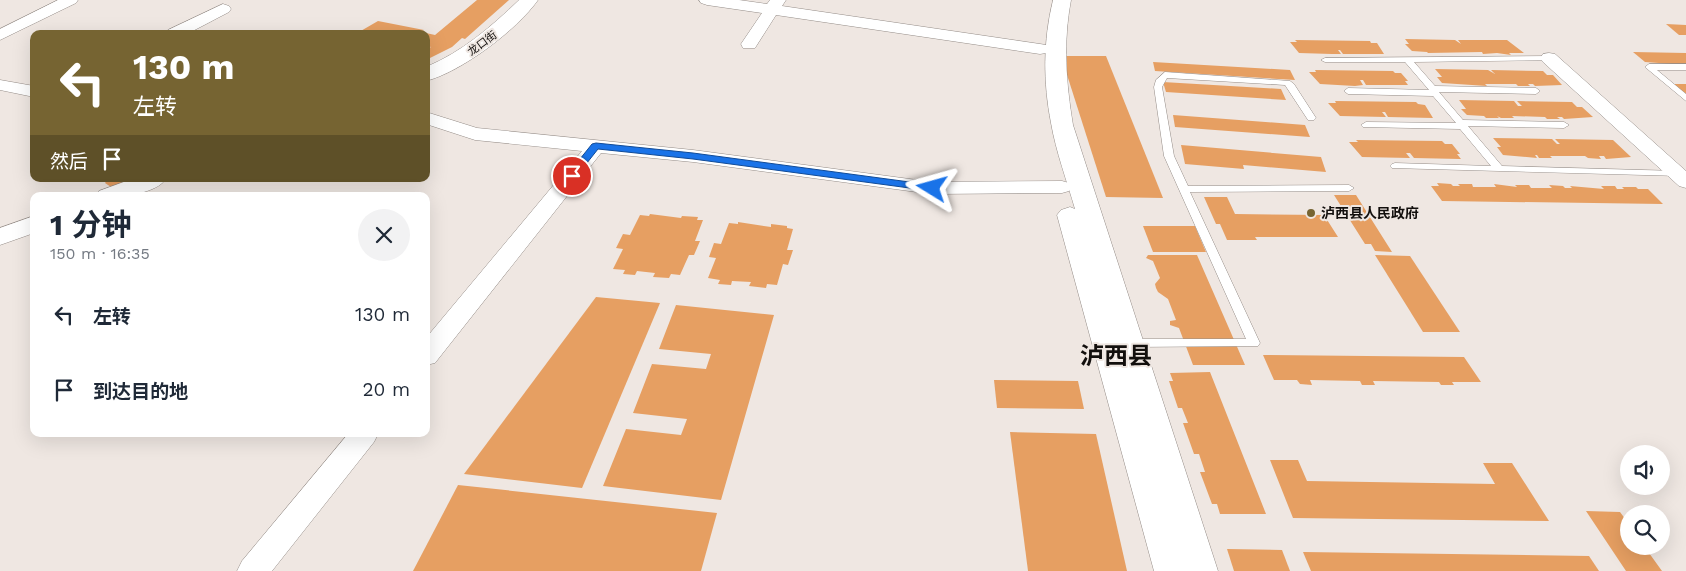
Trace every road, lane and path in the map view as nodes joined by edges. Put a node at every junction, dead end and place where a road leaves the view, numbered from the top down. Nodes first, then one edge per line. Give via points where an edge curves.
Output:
1 (70, 0) edge
2 (529, 0) edge
3 (707, 0) edge
4 (1048, 0) edge
5 (1062, 0) edge
6 (775, 5) edge
7 (223, 9) dead end
8 (182, 30) edge
9 (0, 35) edge
10 (749, 44) dead end
11 (1040, 49) junction
12 (1549, 58) joint
13 (1407, 59) junction
14 (1325, 60) dead end
15 (1686, 67) edge
16 (430, 73) edge
17 (0, 85) edge
18 (30, 91) edge
19 (1348, 91) dead end
20 (1433, 91) junction
21 (1536, 91) dead end
22 (1686, 98) edge
23 (1311, 118) dead end
24 (430, 119) edge
25 (1366, 125) dead end
26 (1462, 125) junction
27 (1564, 125) dead end
28 (596, 146) junction
29 (1395, 166) dead end
30 (1499, 169) junction
31 (1682, 178) edge
32 (146, 182) edge
33 (1062, 187) junction
34 (1349, 188) dead end
35 (1184, 189) junction
36 (119, 192) edge
37 (30, 226) edge
38 (0, 237) edge
39 (1129, 343) junction
40 (430, 351) edge
41 (362, 437) edge
42 (253, 571) edge
43 (1172, 571) edge
44 (1200, 571) edge

1 - 9 street
2 - 16 street, 龙口街 via 484,43
3 - 6 street
4 - 11 street
5 - 39 street via 1055,50 1062,125
6 - 10 street
6 - 11 street
7 - 8 street
11 - 33 street via 1045,124
12 - 13 lane
12 - 31 street
13 - 14 lane
13 - 20 lane
15 - 22 lane via 1649,66
17 - 18 street
19 - 20 lane
20 - 21 lane
20 - 26 lane
23 - 35 lane via 1288,84 1165,75 1158,84 1169,156
24 - 28 street via 475,134
25 - 26 lane
26 - 27 lane
26 - 30 lane
28 - 33 street via 932,188
28 - 40 street
29 - 30 lane
30 - 31 lane
32 - 36 street
33 - 43 street
34 - 35 lane
35 - 39 lane via 1254,343
37 - 38 street
39 - 44 street
41 - 42 street

